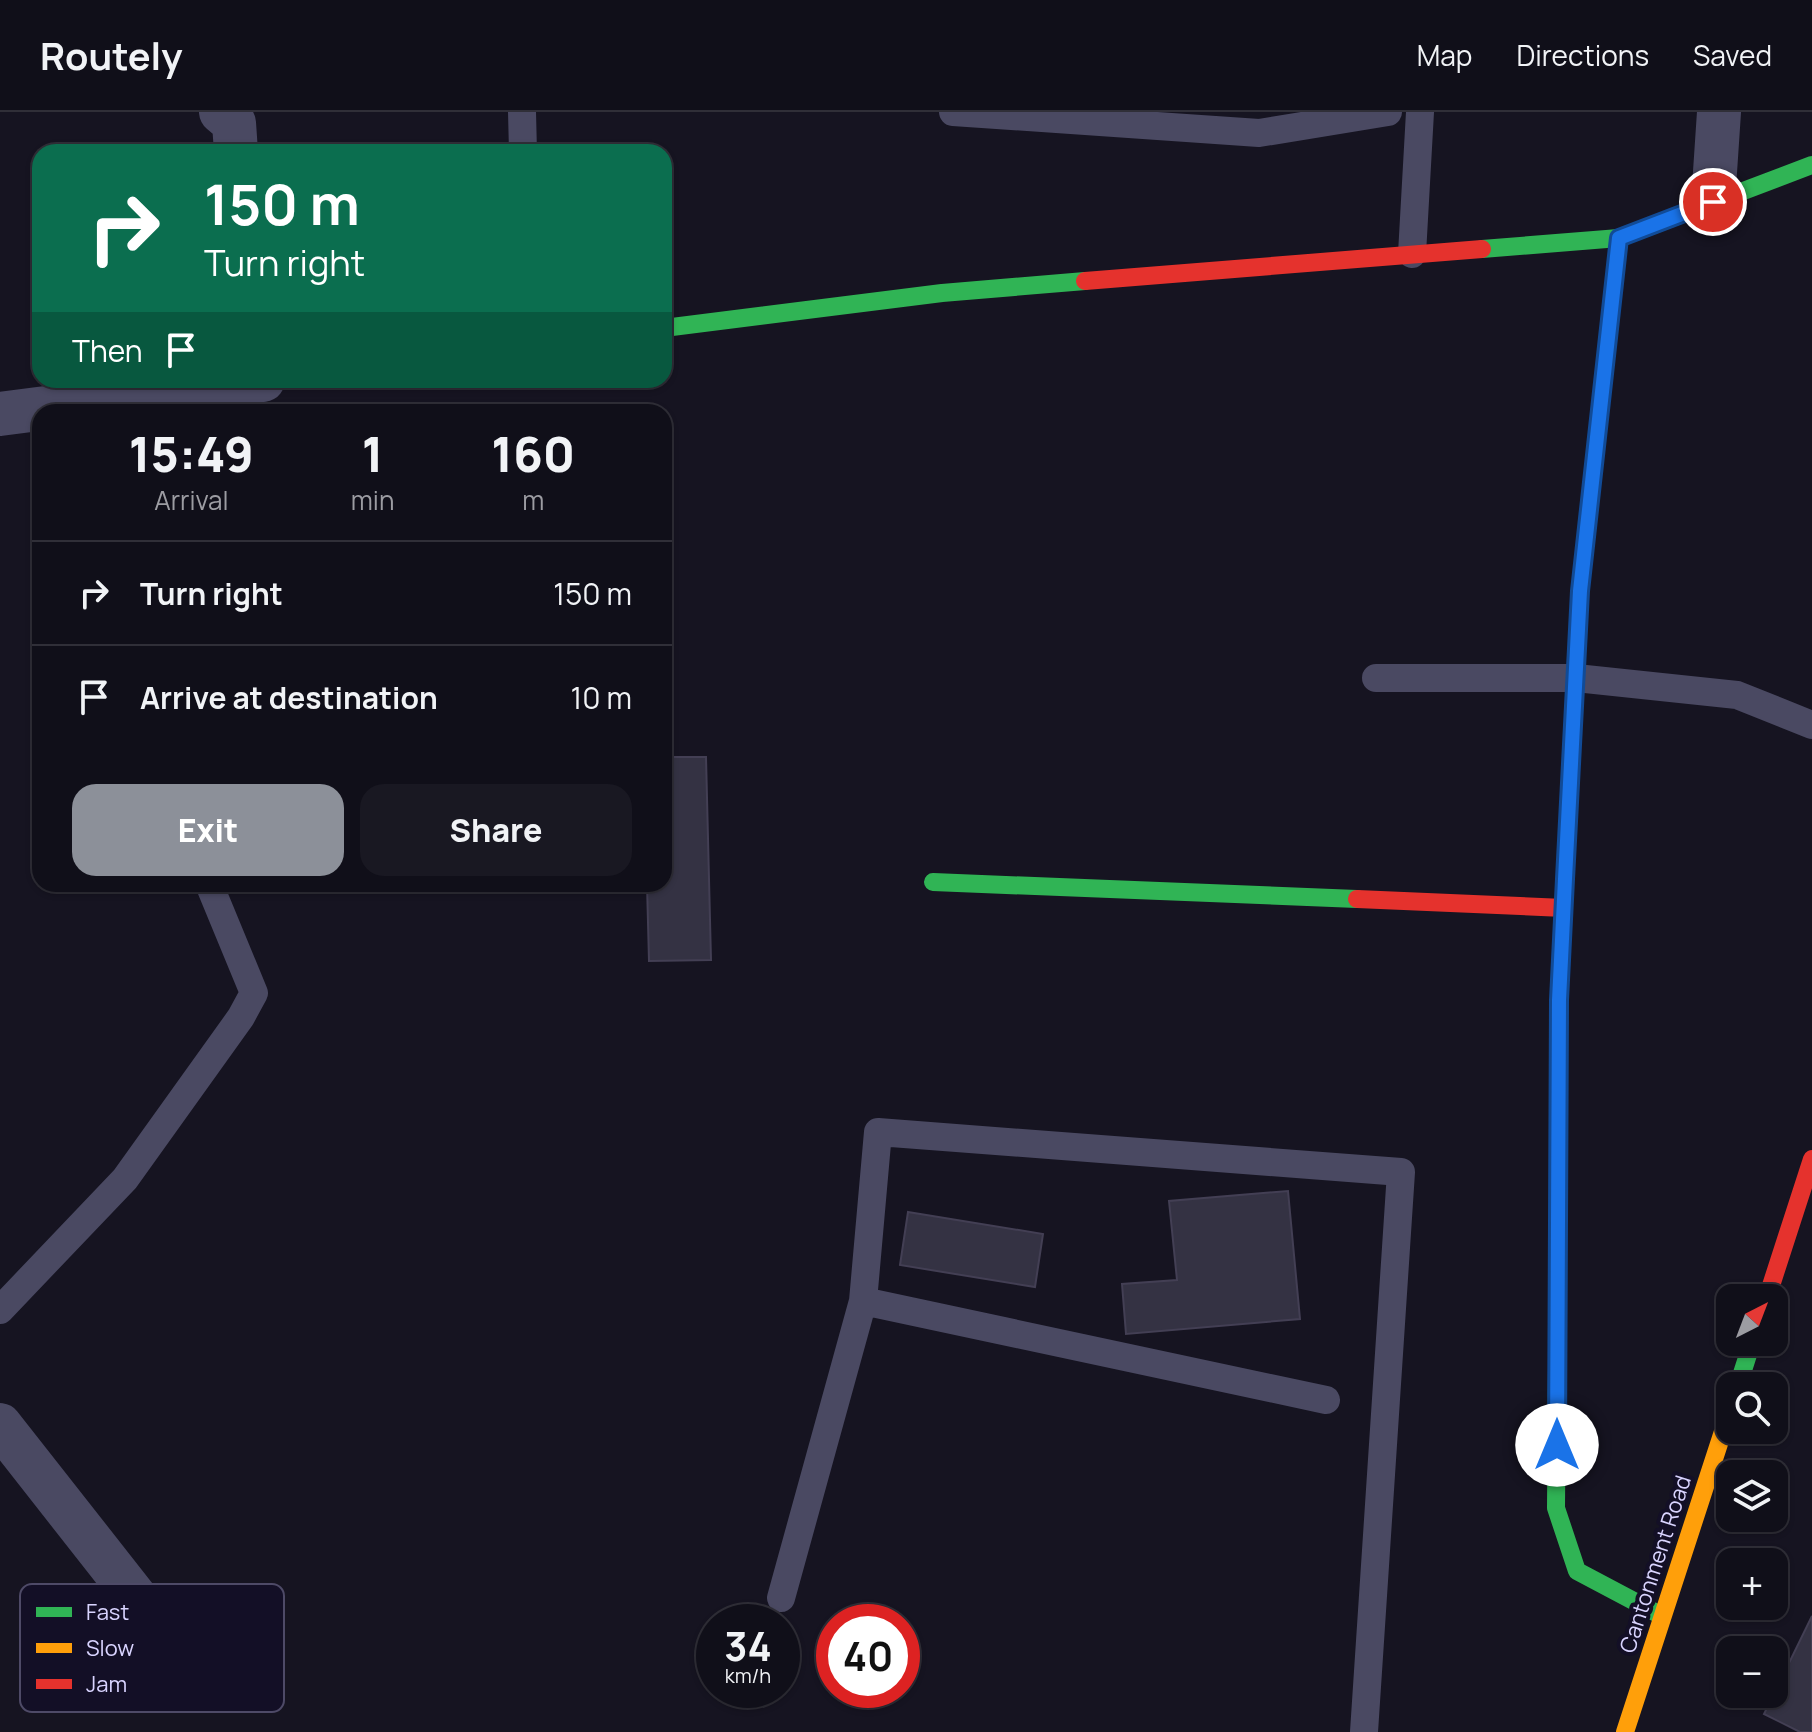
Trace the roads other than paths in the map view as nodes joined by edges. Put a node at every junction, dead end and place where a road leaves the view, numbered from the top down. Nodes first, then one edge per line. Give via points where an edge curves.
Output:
1 (221, 112) edge
2 (522, 112) edge
3 (953, 112) edge
4 (1388, 112) edge
5 (1420, 112) edge
6 (1719, 112) edge
7 (235, 144) edge
8 (523, 144) edge
9 (1812, 165) edge
10 (1713, 202) junction
11 (1619, 238) junction
12 (1412, 254) junction
13 (672, 327) edge
14 (199, 388) edge
15 (76, 404) edge
16 (32, 410) edge
17 (0, 414) edge
18 (1376, 678) dead end
19 (1576, 678) junction
20 (1812, 725) edge
21 (933, 882) dead end
22 (212, 892) edge
23 (1564, 908) junction
24 (1812, 1159) edge
25 (1803, 1217) edge
26 (1773, 1284) edge
27 (863, 1301) junction
28 (0, 1310) edge
29 (1326, 1400) dead end
30 (0, 1425) edge
31 (1719, 1444) edge
32 (125, 1584) edge
33 (781, 1598) dead end
34 (1662, 1616) junction
35 (1364, 1732) edge
36 (1625, 1732) edge

1 - 7 street via 234,123
2 - 8 lane
3 - 4 lane via 1259,133
5 - 12 lane
6 - 10 street
9 - 10 street
10 - 11 street
11 - 12 street
11 - 19 street via 1580,591
12 - 13 street via 942,293
14 - 15 street
16 - 17 street
18 - 19 lane
19 - 20 lane via 1737,695
19 - 23 street
21 - 23 street
22 - 28 lane via 254,993 125,1179
23 - 34 street via 1556,1508 1577,1571
24 - 25 street
25 - 26 street
27 - 29 lane
27 - 33 lane
27 - 35 lane via 878,1132 1401,1172
30 - 32 street
31 - 34 street, Cantonment Road
34 - 36 street, Cantonment Road

